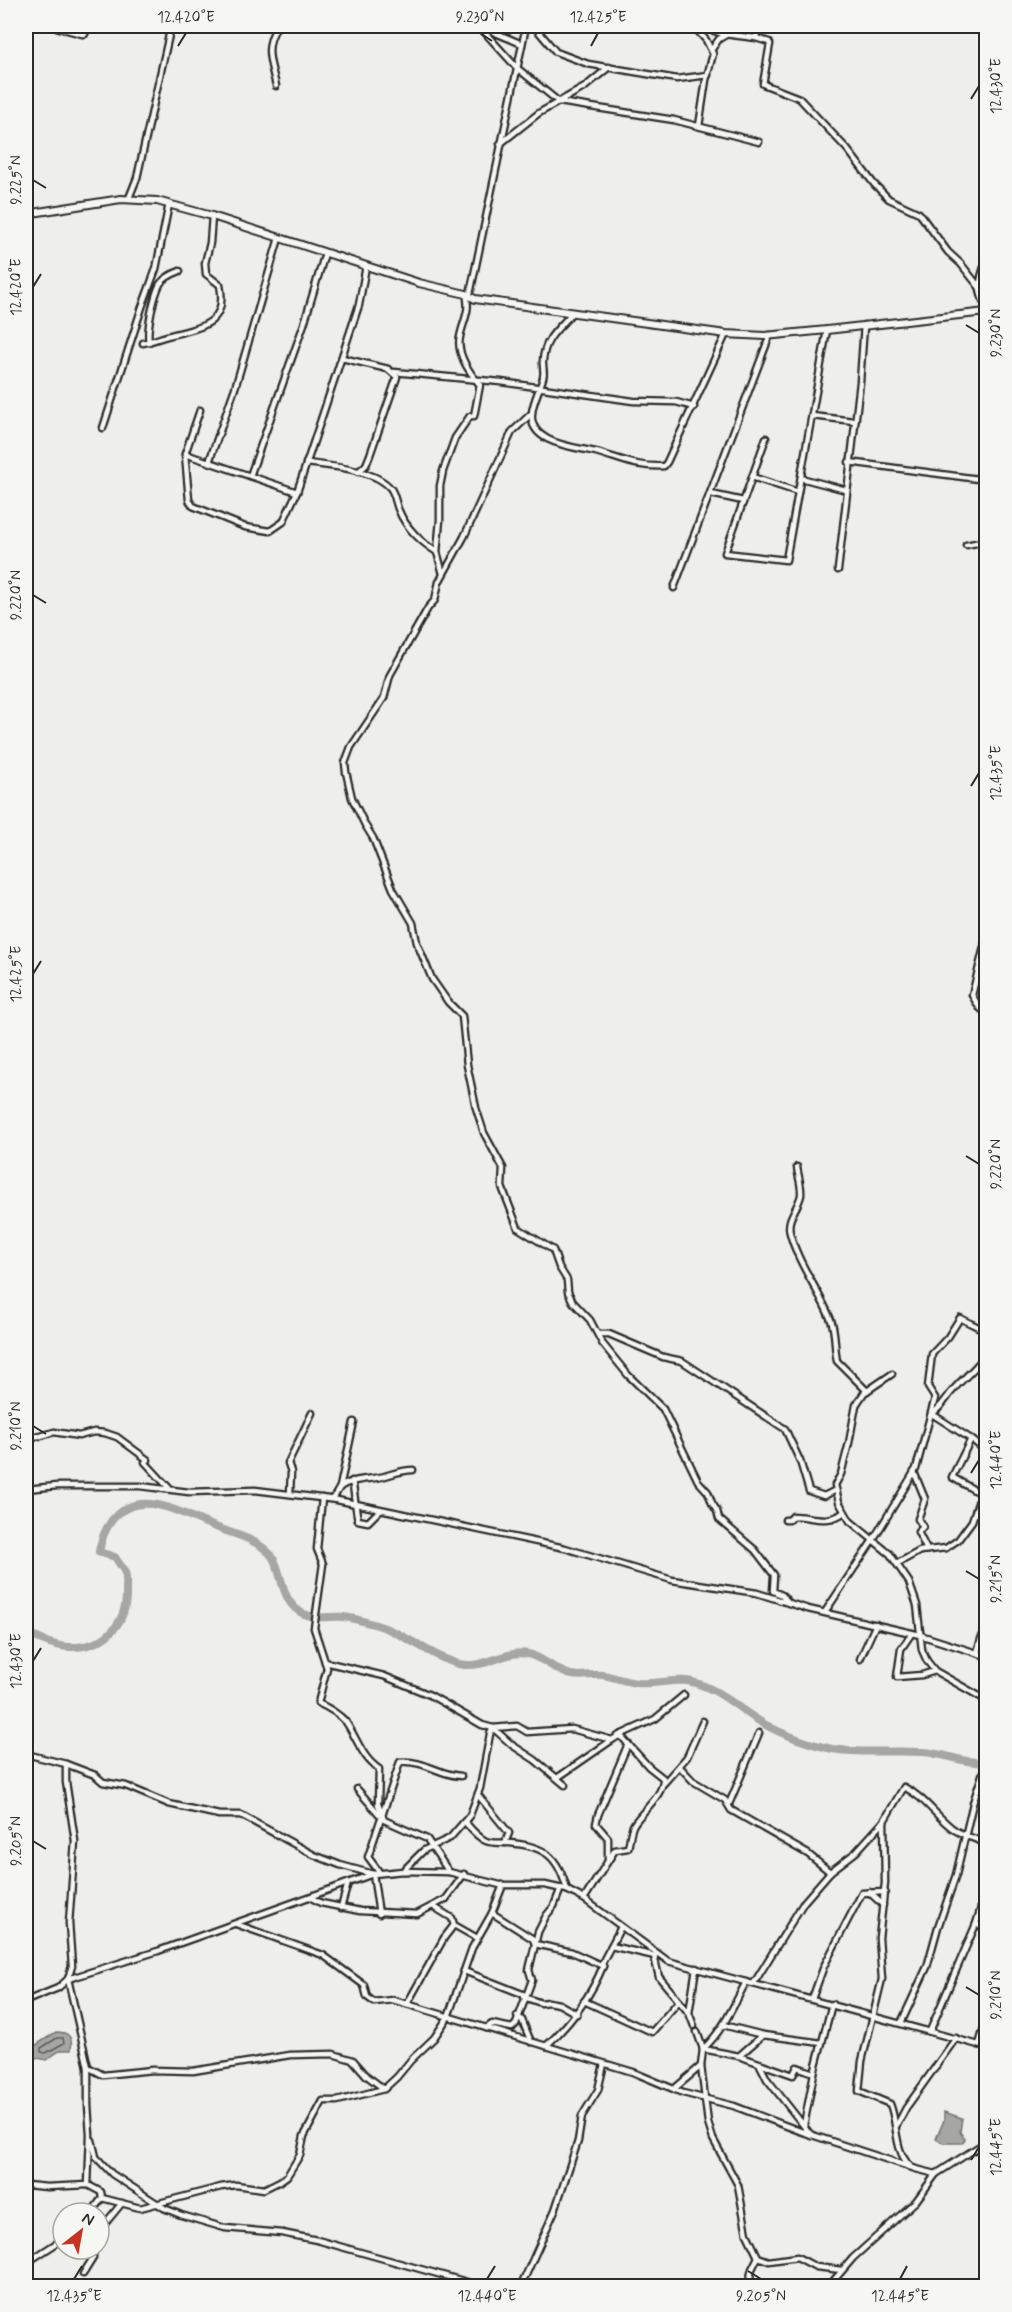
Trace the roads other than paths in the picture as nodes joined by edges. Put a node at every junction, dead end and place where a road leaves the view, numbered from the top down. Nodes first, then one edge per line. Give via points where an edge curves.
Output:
1 (52, 26) edge
2 (88, 26) edge
3 (147, 26) edge
4 (277, 26) edge
5 (461, 26) edge
6 (526, 26) edge
7 (534, 26) edge
8 (695, 26) edge
9 (741, 26) edge
10 (758, 26) edge
11 (170, 28) edge
12 (481, 28) edge
13 (727, 34) junction
14 (756, 38) junction
15 (522, 44) junction
16 (712, 49) junction
17 (609, 67) junction
18 (517, 68) junction
19 (708, 75) junction
20 (276, 86) dead end
21 (559, 102) junction
22 (699, 126) junction
23 (759, 142) dead end
24 (500, 144) junction
25 (129, 198) junction
26 (169, 204) junction
27 (26, 214) edge
28 (212, 216) junction
29 (279, 238) junction
30 (325, 253) junction
31 (987, 262) edge
32 (366, 266) junction
33 (180, 271) dead end
34 (980, 288) junction
35 (466, 294) junction
36 (987, 310) edge
37 (571, 314) junction
38 (864, 325) junction
39 (827, 330) junction
40 (726, 334) junction
41 (770, 335) junction
42 (342, 358) junction
43 (394, 372) junction
44 (475, 379) junction
45 (538, 387) junction
46 (694, 407) junction
47 (200, 410) dead end
48 (532, 413) junction
49 (812, 416) junction
50 (854, 421) junction
51 (103, 428) dead end
52 (766, 438) dead end
53 (184, 454) junction
54 (208, 462) junction
55 (849, 462) junction
56 (306, 463) junction
57 (358, 472) junction
58 (250, 476) junction
59 (752, 477) junction
60 (801, 478) junction
61 (987, 480) edge
62 (846, 490) junction
63 (297, 492) junction
64 (798, 492) junction
65 (711, 494) junction
66 (743, 501) junction
67 (987, 541) edge
68 (966, 545) dead end
69 (437, 552) junction
70 (838, 570) dead end
71 (443, 574) junction
72 (674, 588) dead end
73 (987, 939) edge
74 (987, 1013) edge
75 (797, 1167) dead end
76 (987, 1331) edge
77 (598, 1334) junction
78 (987, 1354) edge
79 (892, 1374) dead end
80 (867, 1391) junction
81 (312, 1413) dead end
82 (932, 1414) junction
83 (354, 1422) dead end
84 (26, 1437) edge
85 (971, 1439) junction
86 (987, 1451) edge
87 (413, 1470) dead end
88 (914, 1472) junction
89 (352, 1481) junction
90 (340, 1487) junction
91 (26, 1489) edge
92 (169, 1489) junction
93 (837, 1490) junction
94 (290, 1494) junction
95 (322, 1498) junction
96 (333, 1499) junction
97 (358, 1504) junction
98 (380, 1510) junction
99 (844, 1512) junction
100 (784, 1520) dead end
101 (873, 1540) junction
102 (927, 1550) junction
103 (898, 1563) junction
104 (789, 1603) junction
105 (825, 1612) junction
106 (987, 1622) edge
107 (876, 1624) junction
108 (912, 1633) junction
109 (920, 1635) junction
110 (976, 1653) junction
111 (987, 1656) edge
112 (860, 1659) dead end
113 (325, 1662) junction
114 (935, 1671) junction
115 (684, 1695) dead end
116 (987, 1700) edge
117 (703, 1721) dead end
118 (493, 1728) junction
119 (759, 1733) dead end
120 (620, 1736) junction
121 (612, 1740) junction
122 (628, 1744) junction
123 (26, 1754) edge
124 (987, 1763) edge
125 (66, 1764) junction
126 (680, 1767) junction
127 (461, 1776) dead end
128 (556, 1778) junction
129 (664, 1783) junction
130 (565, 1785) dead end
131 (357, 1790) dead end
132 (478, 1795) junction
133 (729, 1804) junction
134 (381, 1816) junction
135 (884, 1821) junction
136 (465, 1822) junction
137 (964, 1835) junction
138 (505, 1843) junction
139 (987, 1843) edge
140 (432, 1845) junction
141 (608, 1861) junction
142 (403, 1871) junction
143 (449, 1872) junction
144 (830, 1872) junction
145 (380, 1873) junction
146 (373, 1874) junction
147 (464, 1874) junction
148 (348, 1883) junction
149 (502, 1885) junction
150 (564, 1889) junction
151 (987, 1891) edge
152 (869, 1892) junction
153 (885, 1892) junction
154 (310, 1897) junction
155 (584, 1899) junction
156 (883, 1905) junction
157 (434, 1906) junction
158 (341, 1908) junction
159 (492, 1913) junction
160 (379, 1914) junction
161 (236, 1924) junction
162 (976, 1924) junction
163 (454, 1925) junction
164 (621, 1927) junction
165 (987, 1929) edge
166 (477, 1938) junction
167 (535, 1944) junction
168 (611, 1946) junction
169 (654, 1956) junction
170 (663, 1958) junction
171 (603, 1966) junction
172 (696, 1968) junction
173 (464, 1971) junction
174 (68, 1979) junction
175 (746, 1982) junction
176 (754, 1983) junction
177 (525, 1996) junction
178 (812, 1999) junction
179 (26, 2001) edge
180 (584, 2001) junction
181 (678, 2002) junction
182 (407, 2004) junction
183 (832, 2004) junction
184 (690, 2013) junction
185 (577, 2014) junction
186 (873, 2015) junction
187 (517, 2016) junction
188 (448, 2017) junction
189 (987, 2021) edge
190 (901, 2023) junction
191 (723, 2025) junction
192 (694, 2026) dead end
193 (486, 2028) junction
194 (930, 2031) junction
195 (697, 2032) dead end
196 (763, 2035) junction
197 (956, 2038) junction
198 (531, 2042) junction
199 (822, 2043) junction
200 (979, 2045) junction
201 (546, 2046) junction
202 (987, 2047) edge
203 (703, 2049) junction
204 (739, 2056) junction
205 (604, 2064) junction
206 (760, 2064) junction
207 (701, 2066) junction
208 (88, 2067) junction
209 (814, 2073) junction
210 (674, 2089) junction
211 (384, 2090) junction
212 (704, 2098) junction
213 (804, 2126) junction
214 (896, 2129) junction
215 (90, 2135) junction
216 (811, 2135) junction
217 (987, 2142) edge
218 (915, 2169) junction
219 (936, 2174) junction
220 (26, 2185) edge
221 (88, 2185) junction
222 (102, 2198) junction
223 (100, 2201) edge
224 (122, 2203) junction
225 (158, 2204) junction
226 (111, 2216) edge
227 (51, 2247) edge
228 (758, 2257) junction
229 (91, 2261) edge
230 (26, 2263) edge
231 (842, 2270) junction
232 (83, 2274) dead end
233 (481, 2286) edge
234 (521, 2286) edge
235 (748, 2286) edge
236 (829, 2286) edge

1 - 2 street via 82,34
3 - 11 street
4 - 20 street via 268,51
5 - 12 street
6 - 15 street
7 - 17 street via 556,52
8 - 13 street
8 - 16 street
9 - 13 street
10 - 14 street
11 - 25 street via 137,178
12 - 15 street
12 - 18 street
13 - 14 street
13 - 16 street
14 - 34 street via 770,44 764,84 799,98 889,199 919,213
15 - 18 street
16 - 19 street
17 - 19 street via 677,78
17 - 21 street
18 - 21 street
18 - 24 street
19 - 22 street
21 - 22 street
21 - 24 street
22 - 23 street
24 - 35 street via 470,294
25 - 26 main road
25 - 27 main road
26 - 28 main road
26 - 51 street via 156,269
28 - 29 main road
28 - 33 street via 205,263 206,274 220,285 219,312 199,328 146,343 161,283 169,274
29 - 30 main road
29 - 54 street via 235,388
30 - 32 main road
30 - 58 street
31 - 34 street
32 - 35 main road
32 - 42 street via 359,305
34 - 36 street
35 - 37 main road via 483,301
35 - 44 street via 469,305 459,349
36 - 38 main road
37 - 40 main road
37 - 45 street via 552,333
38 - 39 main road
38 - 50 street
39 - 41 main road
39 - 49 street
40 - 41 main road
40 - 46 street
41 - 65 street
42 - 43 street
42 - 56 street
43 - 44 street
43 - 57 street via 396,386 383,423 366,465
44 - 45 street
44 - 69 street via 480,385 476,411 455,438 443,471
45 - 46 street
45 - 48 street
46 - 48 street via 667,462 651,467 546,439 536,429
47 - 53 street
48 - 71 street via 512,432 465,537
49 - 50 street
49 - 60 street
50 - 55 street
52 - 59 street
53 - 54 street
53 - 63 street via 189,500 193,506 226,521 270,531 283,522
54 - 58 street
55 - 61 street
55 - 62 street
56 - 57 street
56 - 63 street
57 - 69 street via 391,489 400,515 420,541
58 - 63 street
59 - 64 street
59 - 66 street
60 - 62 street
60 - 64 street
62 - 70 street
64 - 66 street via 786,560 725,553
65 - 66 street
65 - 72 street
67 - 68 street
69 - 71 street
71 - 77 street via 435,600 390,675 384,698 351,747 346,772 352,798 393,889 413,923 432,979 463,1018 476,1108 503,1168 502,1187 512,1215 518,1228 553,1250 573,1302
73 - 74 street via 972,995
75 - 80 street via 801,1194 788,1222 790,1234 831,1321 837,1361
76 - 82 street via 960,1318 932,1354 928,1387 934,1398
77 - 93 street via 609,1334 682,1361 765,1415 785,1429 808,1491 824,1496
77 - 104 street via 628,1375 663,1409 719,1519 755,1550 774,1575 772,1591
78 - 82 street
79 - 80 street
80 - 93 street via 856,1405 841,1474 835,1485
81 - 94 street via 288,1463
82 - 85 street
82 - 88 street
83 - 90 street
84 - 92 street via 54,1432 79,1436 94,1432 117,1437 148,1460 145,1462
85 - 86 street
85 - 102 street via 952,1477 981,1494 972,1521 958,1540 946,1548
87 - 89 street
88 - 101 street
88 - 102 street via 925,1499 918,1519 923,1527 918,1532
89 - 90 street
89 - 97 street
90 - 96 street
91 - 92 street via 85,1485
92 - 94 street
93 - 99 street
94 - 95 street
95 - 96 street
95 - 113 street via 317,1549 323,1564 314,1628
96 - 97 street
97 - 98 street
97 - 98 street via 358,1520 362,1522 368,1522
98 - 104 street via 565,1548 672,1580 757,1593
99 - 100 street via 831,1519 793,1516
99 - 101 street
101 - 103 street
101 - 105 street
102 - 103 street
103 - 109 street via 914,1592
104 - 105 street
105 - 107 street
106 - 110 street
107 - 108 street
107 - 112 street
108 - 109 street
108 - 114 street via 900,1649 897,1677
109 - 110 street
109 - 114 street via 922,1650
110 - 111 street
113 - 118 street via 384,1676
113 - 134 street via 327,1668 318,1702 345,1721 369,1762 379,1769
114 - 116 street
115 - 120 street via 655,1719
117 - 126 street
118 - 121 street via 517,1726 526,1732 572,1729
118 - 128 street
118 - 132 street
119 - 133 street
120 - 121 street
120 - 122 street
121 - 128 street
122 - 129 street
122 - 141 street via 596,1824 608,1838
123 - 125 street
124 - 137 street
125 - 146 street via 103,1782 126,1786 169,1804 219,1815 241,1815 314,1855
125 - 174 street via 75,1841 69,1923 72,1966
126 - 129 street
126 - 133 street
127 - 134 street via 448,1776 417,1761 400,1762
128 - 130 street
129 - 141 street via 633,1825 628,1848 615,1850
131 - 134 street
132 - 136 street
132 - 138 street via 509,1833
133 - 144 street via 731,1810 807,1854
134 - 140 street via 384,1821 417,1833
134 - 145 street via 368,1857
135 - 137 street via 904,1787
135 - 144 street via 856,1852
135 - 153 street
136 - 138 street via 484,1840
136 - 140 street via 450,1838
137 - 139 street
137 - 190 street via 956,1875 927,1967
138 - 150 street via 522,1844 552,1857 562,1871
140 - 142 street
140 - 143 street
141 - 155 street
142 - 143 street
142 - 145 street
143 - 147 street
144 - 176 street via 792,1920
145 - 146 street
146 - 148 street
146 - 160 street
147 - 149 street
147 - 157 street via 446,1899
148 - 154 street
148 - 158 street
149 - 150 street
149 - 159 street
150 - 155 street
150 - 167 street via 542,1923
151 - 162 street
152 - 153 street
152 - 156 street
152 - 178 street via 862,1893 824,1966
153 - 156 street
154 - 158 street
154 - 161 street
155 - 164 street
156 - 186 street via 879,1938 882,1979
157 - 160 street via 417,1914
157 - 163 street via 452,1918
158 - 160 street
159 - 166 street
159 - 167 street
161 - 174 street
161 - 182 street via 332,1960 364,1985 366,1997 374,2002 393,2000
162 - 165 street
162 - 194 street
163 - 166 street
163 - 182 street
164 - 168 street
164 - 170 street
166 - 173 street
167 - 171 street via 572,1952
167 - 177 street via 532,1980
168 - 169 street
168 - 171 street
169 - 170 street
169 - 181 street via 659,1977
170 - 172 street
171 - 180 street
172 - 175 street
172 - 184 street
173 - 177 street
173 - 188 street
174 - 179 street via 58,1988
174 - 208 street
175 - 176 street
175 - 191 street
176 - 178 street
177 - 185 street via 559,2004
177 - 187 street
178 - 183 street
180 - 181 street via 651,2032
180 - 185 street
181 - 184 street
182 - 188 street
183 - 186 street
183 - 199 street
184 - 192 street
185 - 201 street
186 - 190 street
186 - 214 street via 859,2091 890,2104
187 - 193 street via 512,2028 492,2024
187 - 198 street
188 - 193 street
188 - 211 street via 430,2043
189 - 200 street
190 - 194 street
191 - 196 street
191 - 203 street
193 - 198 street
194 - 197 street
195 - 203 street
196 - 199 street
196 - 204 street
197 - 200 street
197 - 214 street via 906,2108
198 - 201 street
199 - 209 street
200 - 202 street
201 - 205 street
203 - 204 street
203 - 207 street
204 - 206 street
205 - 210 street
205 - 234 street via 598,2090 582,2116 578,2141 555,2210
206 - 209 street via 793,2075 797,2067
206 - 213 street
207 - 210 street
207 - 212 street
208 - 211 street via 103,2075 193,2071 290,2055 333,2054 353,2060
208 - 215 street
209 - 213 street
210 - 212 street
211 - 225 street via 337,2101 323,2100 304,2136 300,2155 280,2181 264,2188 221,2187
212 - 216 street
212 - 228 street via 713,2139 738,2185 747,2234
213 - 216 street
214 - 218 street via 902,2158
215 - 221 street
215 - 225 street via 96,2157 105,2168
216 - 218 street
217 - 219 street
218 - 219 street
219 - 231 street via 916,2201
220 - 221 street
221 - 222 street via 101,2192
222 - 223 street
222 - 224 street
224 - 225 street via 140,2208
224 - 226 street
225 - 233 street via 207,2224 317,2240
227 - 230 street
228 - 231 street via 769,2261 797,2257 816,2267
228 - 235 street
229 - 232 street
231 - 236 street

